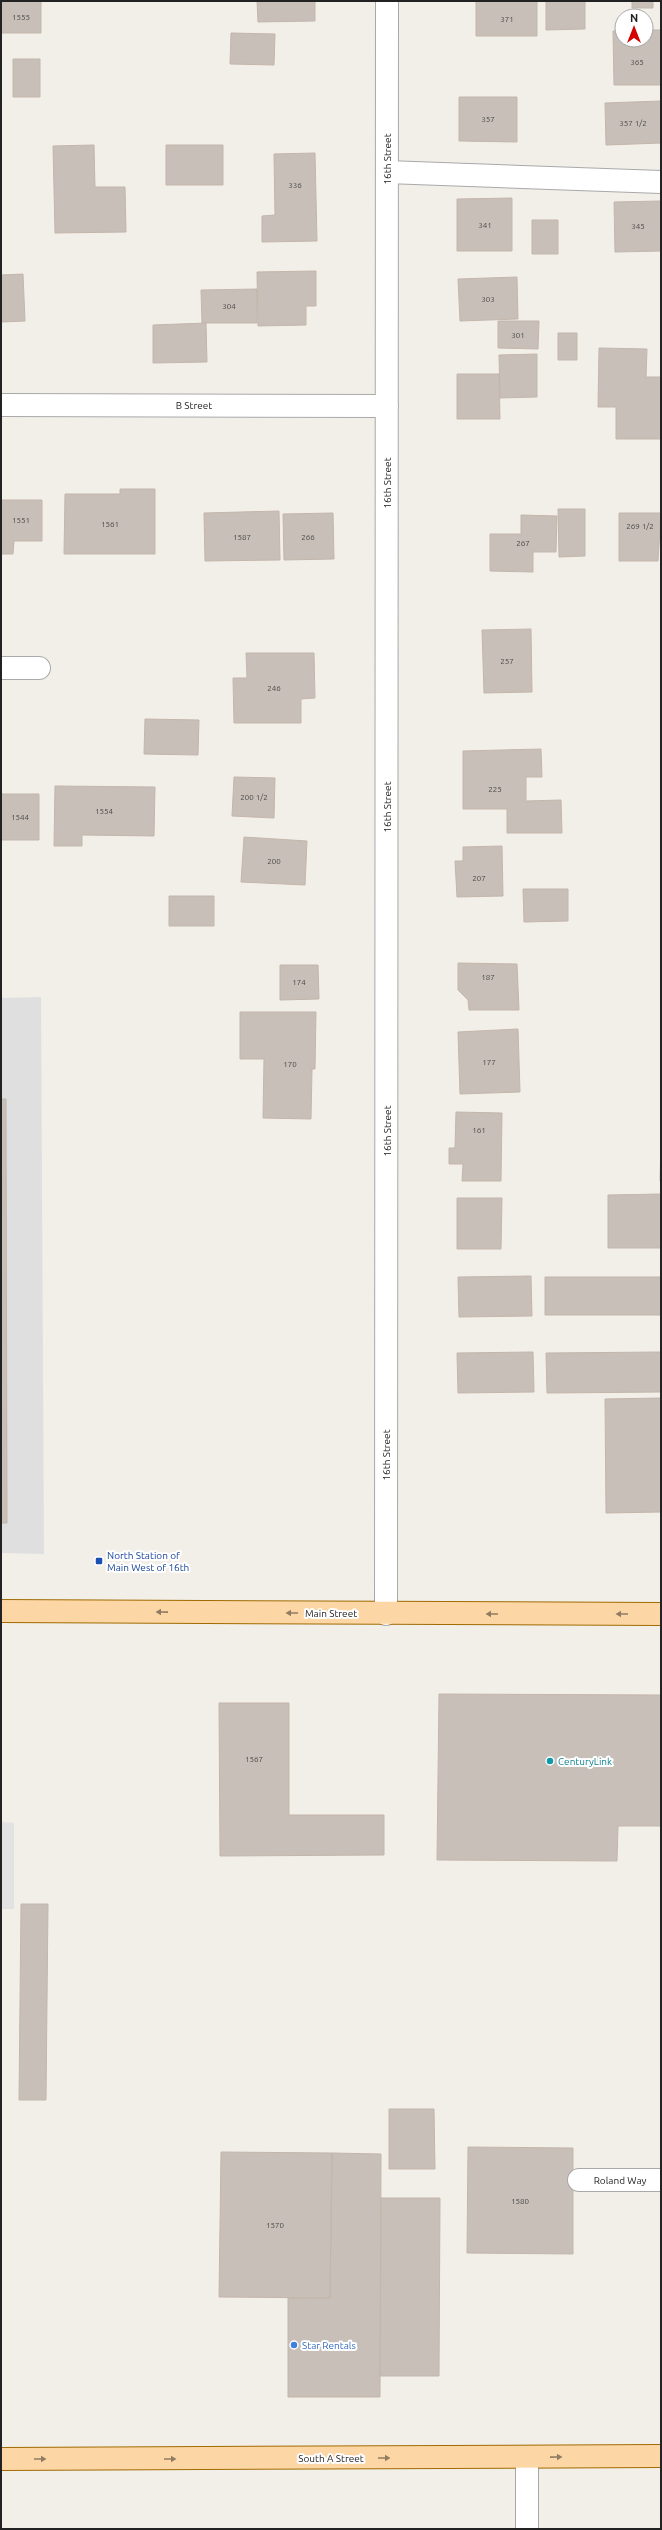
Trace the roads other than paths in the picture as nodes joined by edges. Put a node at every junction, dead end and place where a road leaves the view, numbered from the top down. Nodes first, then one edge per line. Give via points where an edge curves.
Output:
1 (387, 1) edge
2 (387, 172) junction
3 (661, 182) edge
4 (1, 405) edge
5 (387, 406) junction
6 (1, 668) edge
7 (39, 668) dead end
8 (1, 1611) edge
9 (386, 1614) junction
10 (661, 1614) edge
11 (579, 2180) dead end
12 (661, 2180) edge
13 (661, 2456) edge
14 (527, 2458) junction
15 (1, 2459) edge
16 (527, 2529) edge

1 - 2 street, 16th Street
2 - 3 street
2 - 5 street, 16th Street
4 - 5 street, B Street
5 - 9 street, 16th Street
6 - 7 street
9 -> 8 main road, Main Street
10 -> 9 main road, Main Street
11 - 12 street, Roland Way
14 -> 13 main road, South A Street
15 -> 14 main road, South A Street
14 - 16 street

